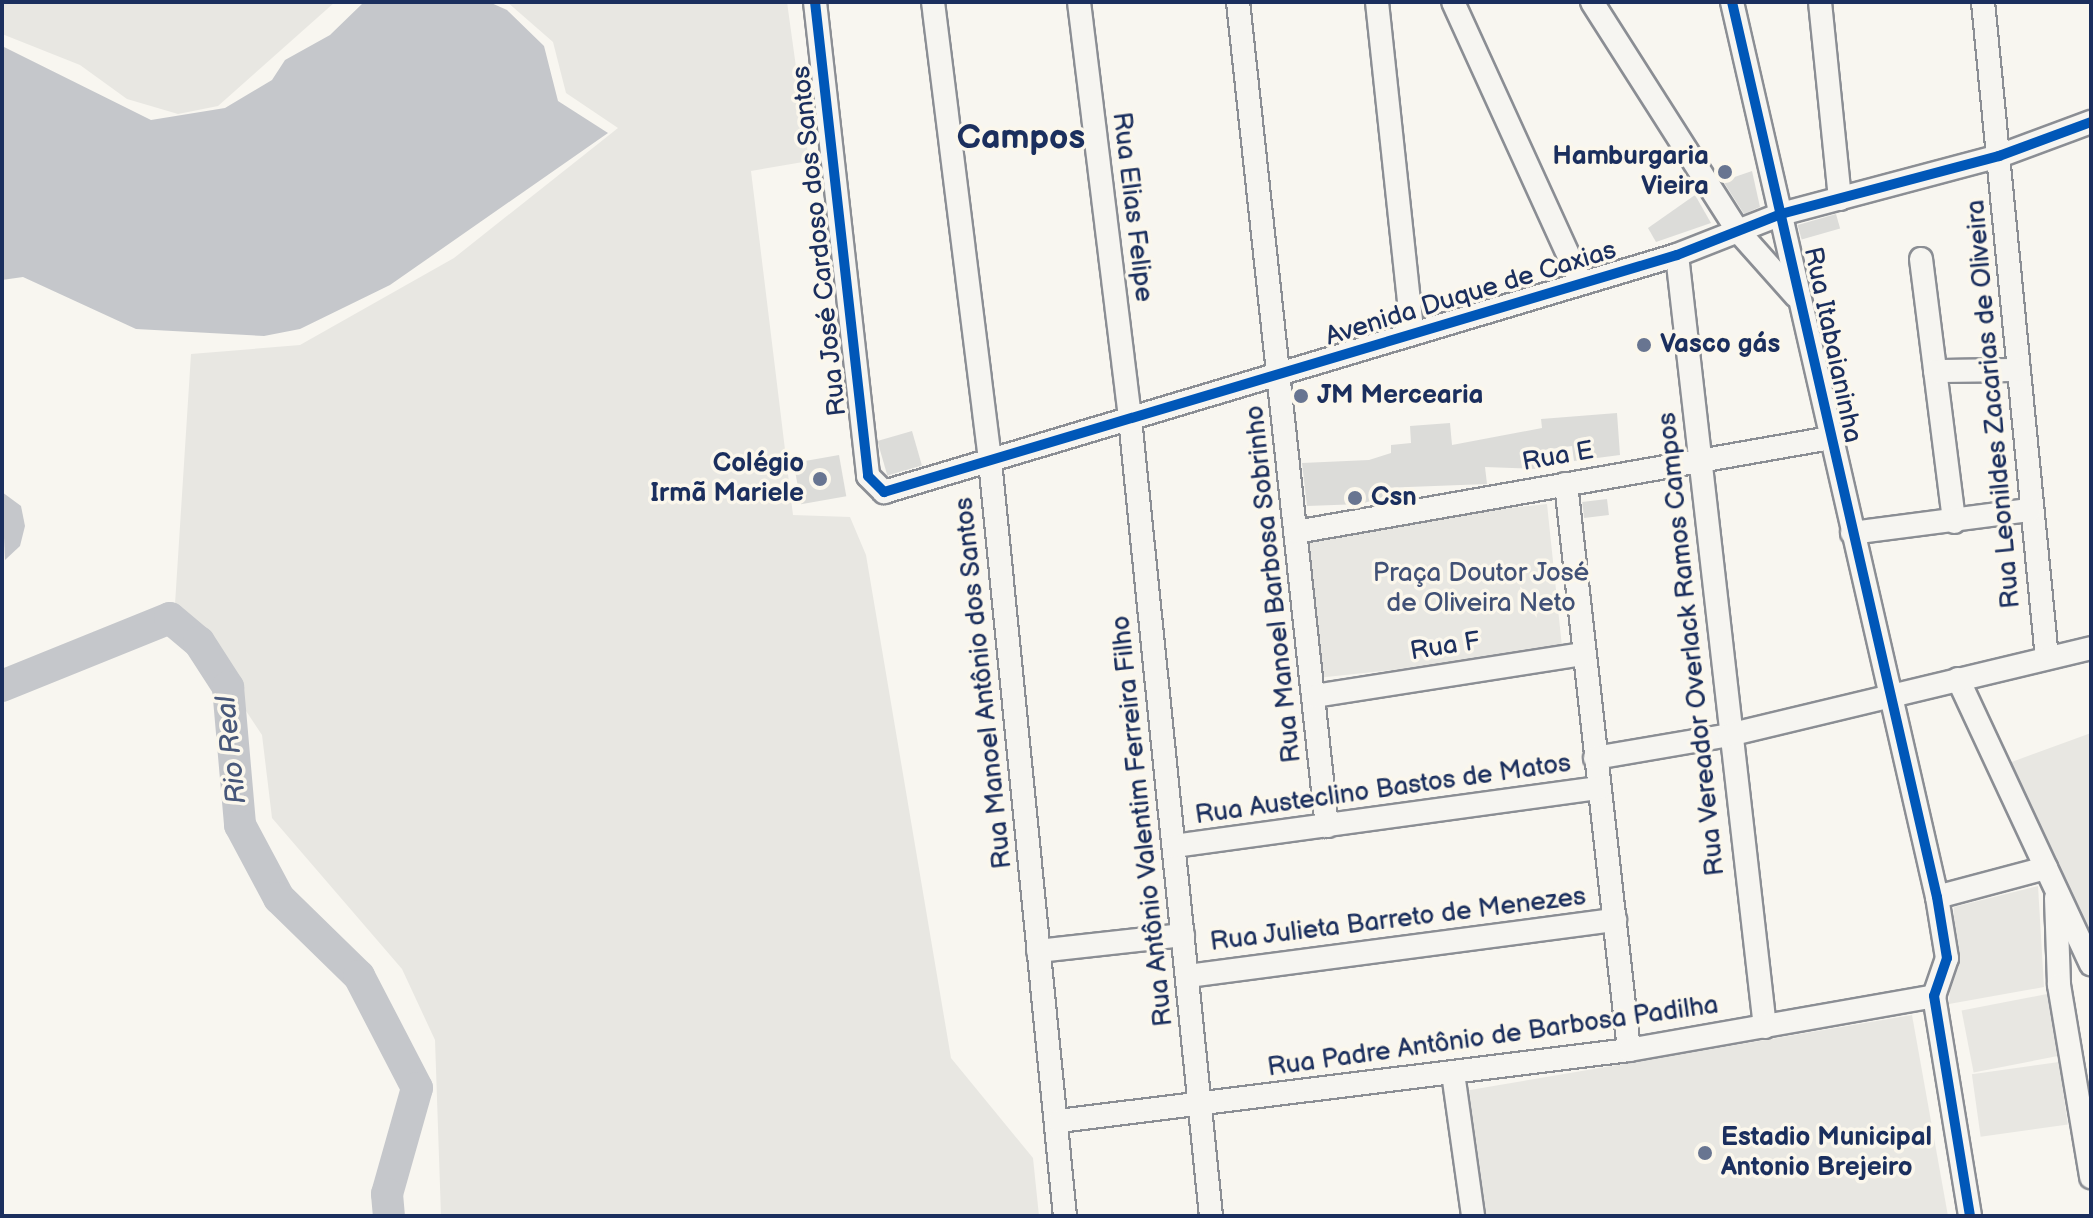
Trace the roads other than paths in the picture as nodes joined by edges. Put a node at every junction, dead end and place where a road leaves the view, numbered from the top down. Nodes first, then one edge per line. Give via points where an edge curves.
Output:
1 (815, 2) edge
2 (933, 2) edge
3 (1079, 2) edge
4 (1238, 2) edge
5 (1377, 2) edge
6 (1453, 2) edge
7 (1592, 2) edge
8 (1732, 2) edge
9 (1820, 2) edge
10 (1983, 2) edge
11 (2091, 122) edge
12 (1999, 156) junction
13 (1840, 199) junction
14 (1781, 214) junction
15 (1738, 231) junction
16 (1677, 255) junction
17 (1921, 259) dead end
18 (1581, 283) junction
19 (1798, 299) junction
20 (1412, 331) junction
21 (2019, 370) junction
22 (1935, 371) junction
23 (1280, 376) junction
24 (1130, 419) junction
25 (1830, 438) junction
26 (1699, 459) junction
27 (990, 461) junction
28 (868, 476) joint
29 (1566, 484) junction
30 (2030, 510) junction
31 (1954, 522) junction
32 (1296, 532) junction
33 (1852, 533) junction
34 (2091, 648) edge
35 (1584, 654) junction
36 (2047, 658) junction
37 (1958, 679) junction
38 (1315, 696) junction
39 (1889, 697) junction
40 (1729, 735) junction
41 (1595, 758) junction
42 (1599, 788) junction
43 (1327, 826) junction
44 (1174, 846) junction
45 (2046, 868) junction
46 (2057, 893) junction
47 (1937, 897) junction
48 (1615, 920) junction
49 (1183, 935) junction
50 (1038, 951) junction
51 (2091, 964) edge
52 (1188, 976) junction
53 (1934, 996) junction
54 (1765, 1027) junction
55 (1629, 1050) junction
56 (1453, 1073) junction
57 (1200, 1106) junction
58 (1059, 1121) junction
59 (2091, 1177) edge
60 (1469, 1215) edge
61 (1065, 1216) edge
62 (1211, 1216) edge
63 (1970, 1216) edge

1 - 28 street, Rua José Cardoso dos Santos
2 - 27 street, Rua Manoel Antônio dos Santos
3 - 24 street, Rua Elias Felipe
4 - 23 street, Rua Manoel Barbosa Sobrinho
5 - 20 street
6 - 18 street
7 - 15 street
8 - 14 street, Rua Itabaianinha
9 - 13 street
10 - 12 street, Rua Leonildes Zacarias de Oliveira
11 - 12 street, Avenida Duque de Caxias
12 - 13 street, Avenida Duque de Caxias
12 - 21 street, Rua Leonildes Zacarias de Oliveira
13 - 14 street, Avenida Duque de Caxias
14 - 15 street, Avenida Duque de Caxias
14 - 19 street, Rua Itabaianinha
15 - 16 street, Avenida Duque de Caxias
15 - 19 street
16 - 18 street, Avenida Duque de Caxias
16 - 26 street, Rua Vereador Overlack Ramos Campos
17 - 22 street
18 - 20 street, Avenida Duque de Caxias
19 - 25 street, Rua Itabaianinha
20 - 23 street, Avenida Duque de Caxias
21 - 22 street
21 - 30 street, Rua Leonildes Zacarias de Oliveira
22 - 31 street
23 - 24 street, Avenida Duque de Caxias
23 - 32 street, Rua Manoel Barbosa Sobrinho
24 - 27 street, Avenida Duque de Caxias
24 - 44 street, Rua Antônio Valentim Ferreira Filho
25 - 26 street, Rua E
25 - 33 street, Rua Itabaianinha
26 - 29 street, Rua E
26 - 40 street, Rua Vereador Overlack Ramos Campos
27 - 28 street, Avenida Duque de Caxias via 884,492
27 - 50 street, Rua Manoel Antônio dos Santos
29 - 32 street, Rua E
29 - 35 street
30 - 31 street
30 - 36 street, Rua Leonildes Zacarias de Oliveira
31 - 33 street
32 - 38 street, Rua Manoel Barbosa Sobrinho
33 - 39 street, Rua Itabaianinha
34 - 36 street
35 - 38 street, Rua F
35 - 41 street
36 - 37 street
37 - 39 street
37 - 45 street
38 - 43 street, Rua Manoel Barbosa Sobrinho
39 - 40 street
39 - 47 street, Rua Itabaianinha
40 - 41 street
40 - 54 street, Rua Vereador Overlack Ramos Campos
41 - 42 street
42 - 43 street, Rua Austeclino Bastos de Matos
42 - 48 street
43 - 44 street, Rua Austeclino Bastos de Matos
44 - 49 street, Rua Antônio Valentim Ferreira Filho
45 - 46 street
45 - 47 street
46 - 51 street
46 - 59 street via 2059,985
47 - 53 street, Rua Itabaianinha via 1947,958
48 - 52 street, Rua Julieta Barreto de Menezes
48 - 55 street
49 - 50 street
49 - 52 street, Rua Antônio Valentim Ferreira Filho
50 - 58 street, Rua Manoel Antônio dos Santos
52 - 57 street, Rua Antônio Valentim Ferreira Filho
53 - 54 street, Rua Padre Antônio de Barbosa Padilha
53 - 63 street
54 - 55 street, Rua Padre Antônio de Barbosa Padilha
55 - 56 street, Rua Padre Antônio de Barbosa Padilha
56 - 57 street, Rua Padre Antônio de Barbosa Padilha
56 - 60 street
57 - 58 street, Rua Padre Antônio de Barbosa Padilha
57 - 62 street, Rua Antônio Valentim Ferreira Filho
58 - 61 street, Rua Manoel Antônio dos Santos

